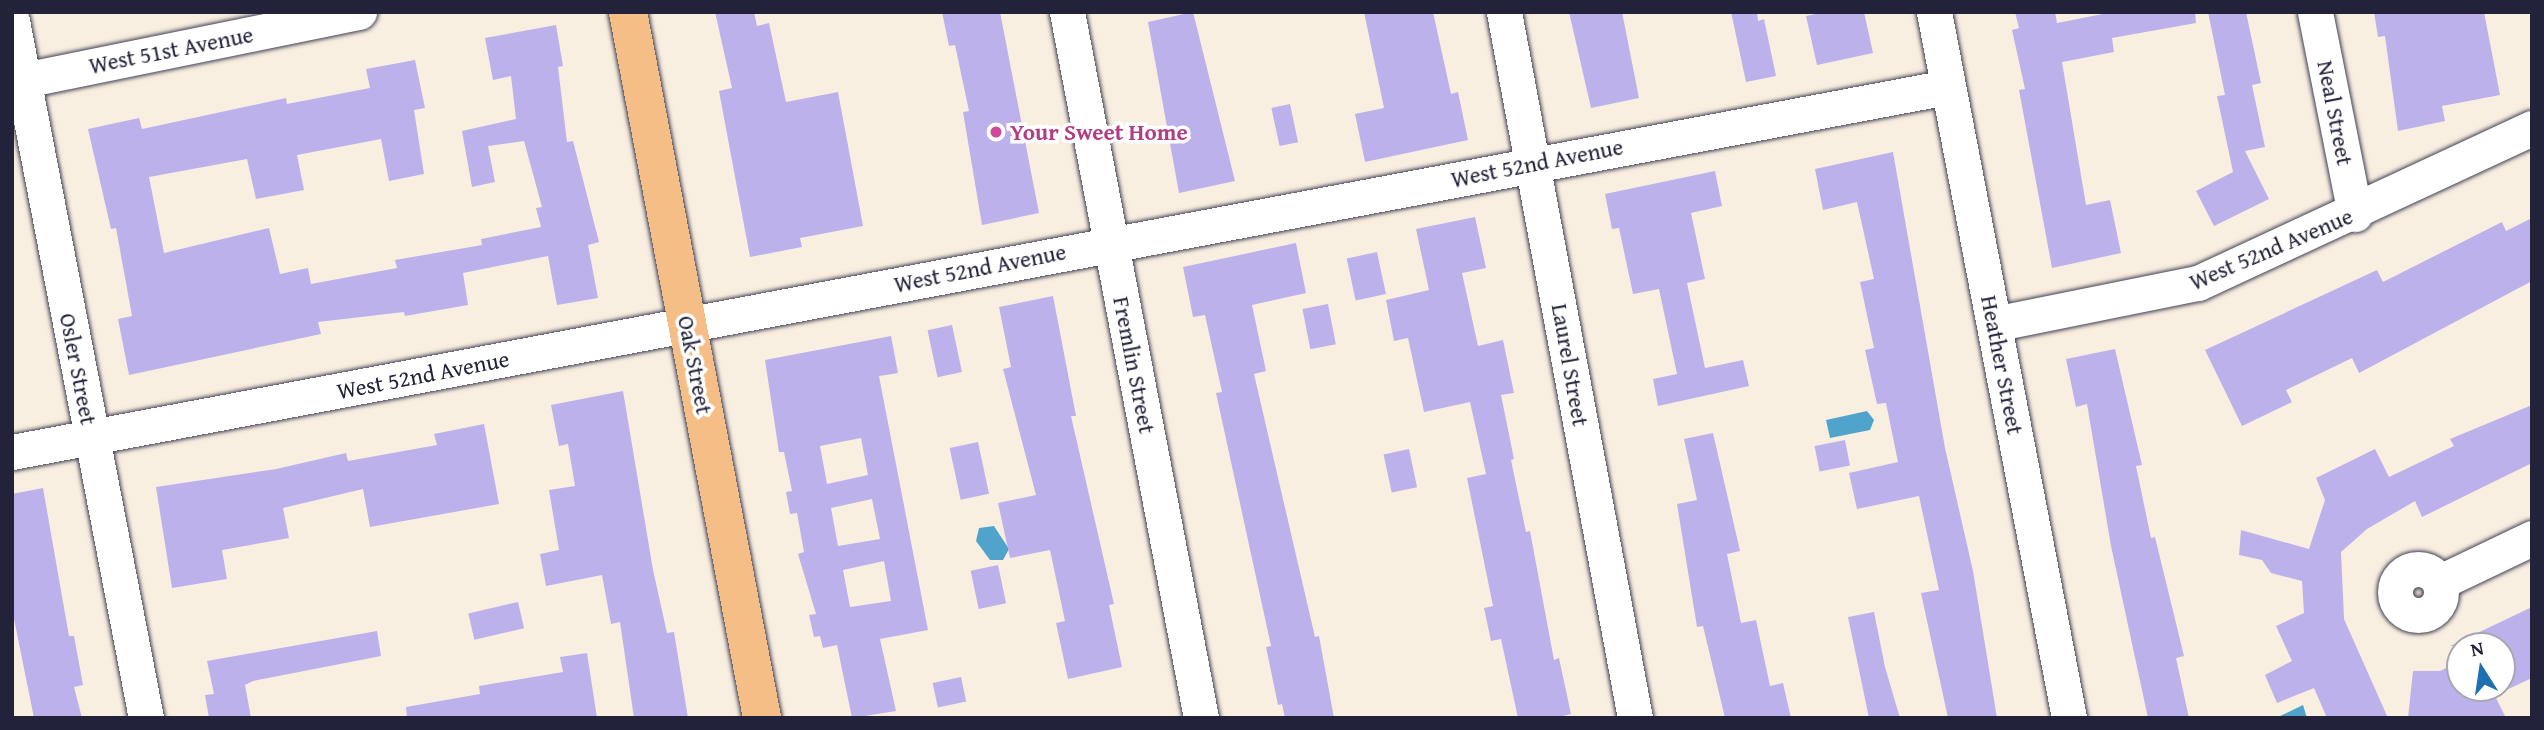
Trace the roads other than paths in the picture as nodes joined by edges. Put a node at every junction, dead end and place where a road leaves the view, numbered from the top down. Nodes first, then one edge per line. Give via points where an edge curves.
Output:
1 (359, 12) edge
2 (628, 12) edge
3 (1067, 12) edge
4 (1504, 12) edge
5 (1934, 12) edge
6 (2315, 12) edge
7 (12, 21) edge
8 (24, 80) junction
9 (1948, 86) junction
10 (2532, 128) edge
11 (1533, 165) junction
12 (2355, 214) junction
13 (1111, 243) junction
14 (686, 322) junction
15 (1994, 324) junction
16 (91, 437) junction
17 (12, 452) edge
18 (2532, 538) edge
19 (2440, 582) dead end
20 (146, 718) edge
21 (762, 718) edge
22 (1201, 718) edge
23 (1635, 718) edge
24 (2069, 718) edge

1 - 8 street, West 51st Avenue
2 - 14 main road, Oak Street
3 - 13 street, Fremlin Street
4 - 11 street, Laurel Street
5 - 9 street, Heather Street
6 - 12 street, Neal Street
7 - 8 street, Osler Street
8 - 16 street, Osler Street
9 - 11 street, West 52nd Avenue
9 - 15 street, Heather Street
10 - 12 street, West 52nd Avenue
11 - 13 street, West 52nd Avenue
11 - 23 street, Laurel Street
12 - 15 street, West 52nd Avenue via 2198,283
13 - 14 street, West 52nd Avenue
13 - 22 street, Fremlin Street
14 - 16 street, West 52nd Avenue
14 - 21 main road, Oak Street
15 - 24 street, Heather Street
16 - 17 street, West 52nd Avenue
16 - 20 street, Osler Street
18 - 19 street

